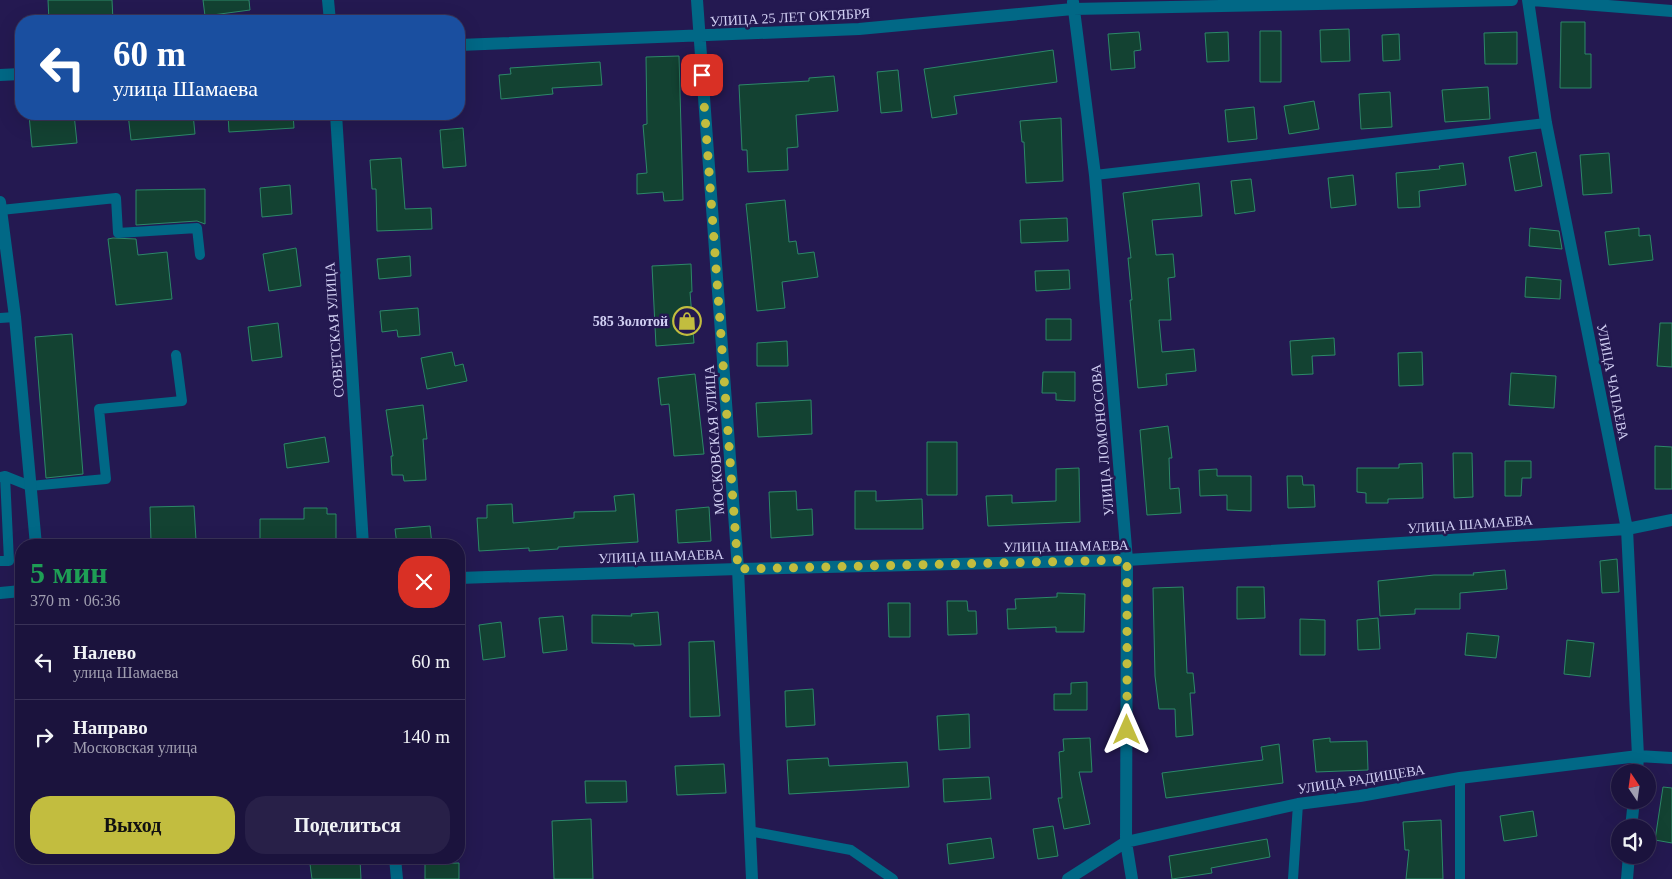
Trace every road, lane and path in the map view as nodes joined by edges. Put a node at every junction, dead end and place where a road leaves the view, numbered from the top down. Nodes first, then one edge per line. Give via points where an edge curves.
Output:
1 (328, 0) edge
2 (697, 0) edge
3 (1512, 0) edge
4 (1530, 0) edge
5 (1073, 4) edge
6 (1672, 11) edge
7 (329, 15) edge
8 (699, 36) junction
9 (465, 44) edge
10 (15, 74) edge
11 (0, 75) edge
12 (336, 120) edge
13 (1546, 123) junction
14 (1095, 175) junction
15 (1, 206) edge
16 (200, 255) dead end
17 (16, 317) junction
18 (0, 318) edge
19 (176, 355) dead end
20 (3, 476) edge
21 (30, 486) junction
22 (1672, 520) edge
23 (1627, 529) junction
24 (35, 539) edge
25 (363, 539) edge
26 (1127, 560) junction
27 (0, 561) edge
28 (738, 569) junction
29 (465, 578) edge
30 (15, 592) edge
31 (0, 593) edge
32 (1638, 756) junction
33 (1672, 758) edge
34 (1638, 764) edge
35 (1460, 778) junction
36 (1298, 804) junction
37 (749, 831) junction
38 (1126, 842) junction
39 (396, 864) edge
40 (1628, 864) edge
41 (398, 879) edge
42 (752, 879) edge
43 (893, 879) edge
44 (1068, 879) edge
45 (1132, 879) edge
46 (1293, 879) edge
47 (1460, 879) edge
48 (1627, 879) edge

1 - 7 street
2 - 8 street, МОСКОВСКАЯ УЛИЦА
3 - 5 street, УЛИЦА 25 ЛЕТ ОКТЯБРЯ
4 - 6 street
4 - 13 street, УЛИЦА ЧАПАЕВА
5 - 8 street, УЛИЦА 25 ЛЕТ ОКТЯБРЯ via 859,30
5 - 14 street, УЛИЦА ЛОМОНОСОВА
8 - 9 street, УЛИЦА 25 ЛЕТ ОКТЯБРЯ
8 - 28 street, МОСКОВСКАЯ УЛИЦА
10 - 11 street
12 - 25 street, СОВЕТСКАЯ УЛИЦА
13 - 14 lane
13 - 23 street, УЛИЦА ЧАПАЕВА
14 - 26 street, УЛИЦА ЛОМОНОСОВА
15 - 16 lane via 116,198 118,233 197,228
15 - 17 street
17 - 18 lane
17 - 21 street
19 - 21 lane via 182,400 99,409 106,479
20 - 21 lane
20 - 27 lane via 9,560
21 - 24 street
22 - 23 street, УЛИЦА ШАМАЕВА
23 - 26 street, УЛИЦА ШАМАЕВА
23 - 32 street, УЛИЦА ЧАПАЕВА
26 - 28 street, УЛИЦА ШАМАЕВА
26 - 38 street, УЛИЦА ЛОМОНОСОВА
28 - 29 street, УЛИЦА ШАМАЕВА
28 - 37 street, МОСКОВСКАЯ УЛИЦА
30 - 31 street
32 - 33 street, УЛИЦА РАДИЩЕВА
32 - 34 street, УЛИЦА ЧАПАЕВА
32 - 35 street, УЛИЦА РАДИЩЕВА
35 - 36 street, УЛИЦА РАДИЩЕВА
35 - 47 lane
36 - 38 street, УЛИЦА РАДИЩЕВА
36 - 46 lane
37 - 42 street, МОСКОВСКАЯ УЛИЦА
37 - 43 lane via 851,850
38 - 44 street, УЛИЦА РАДИЩЕВА
38 - 45 street, УЛИЦА ЛОМОНОСОВА
39 - 41 street
40 - 48 street

